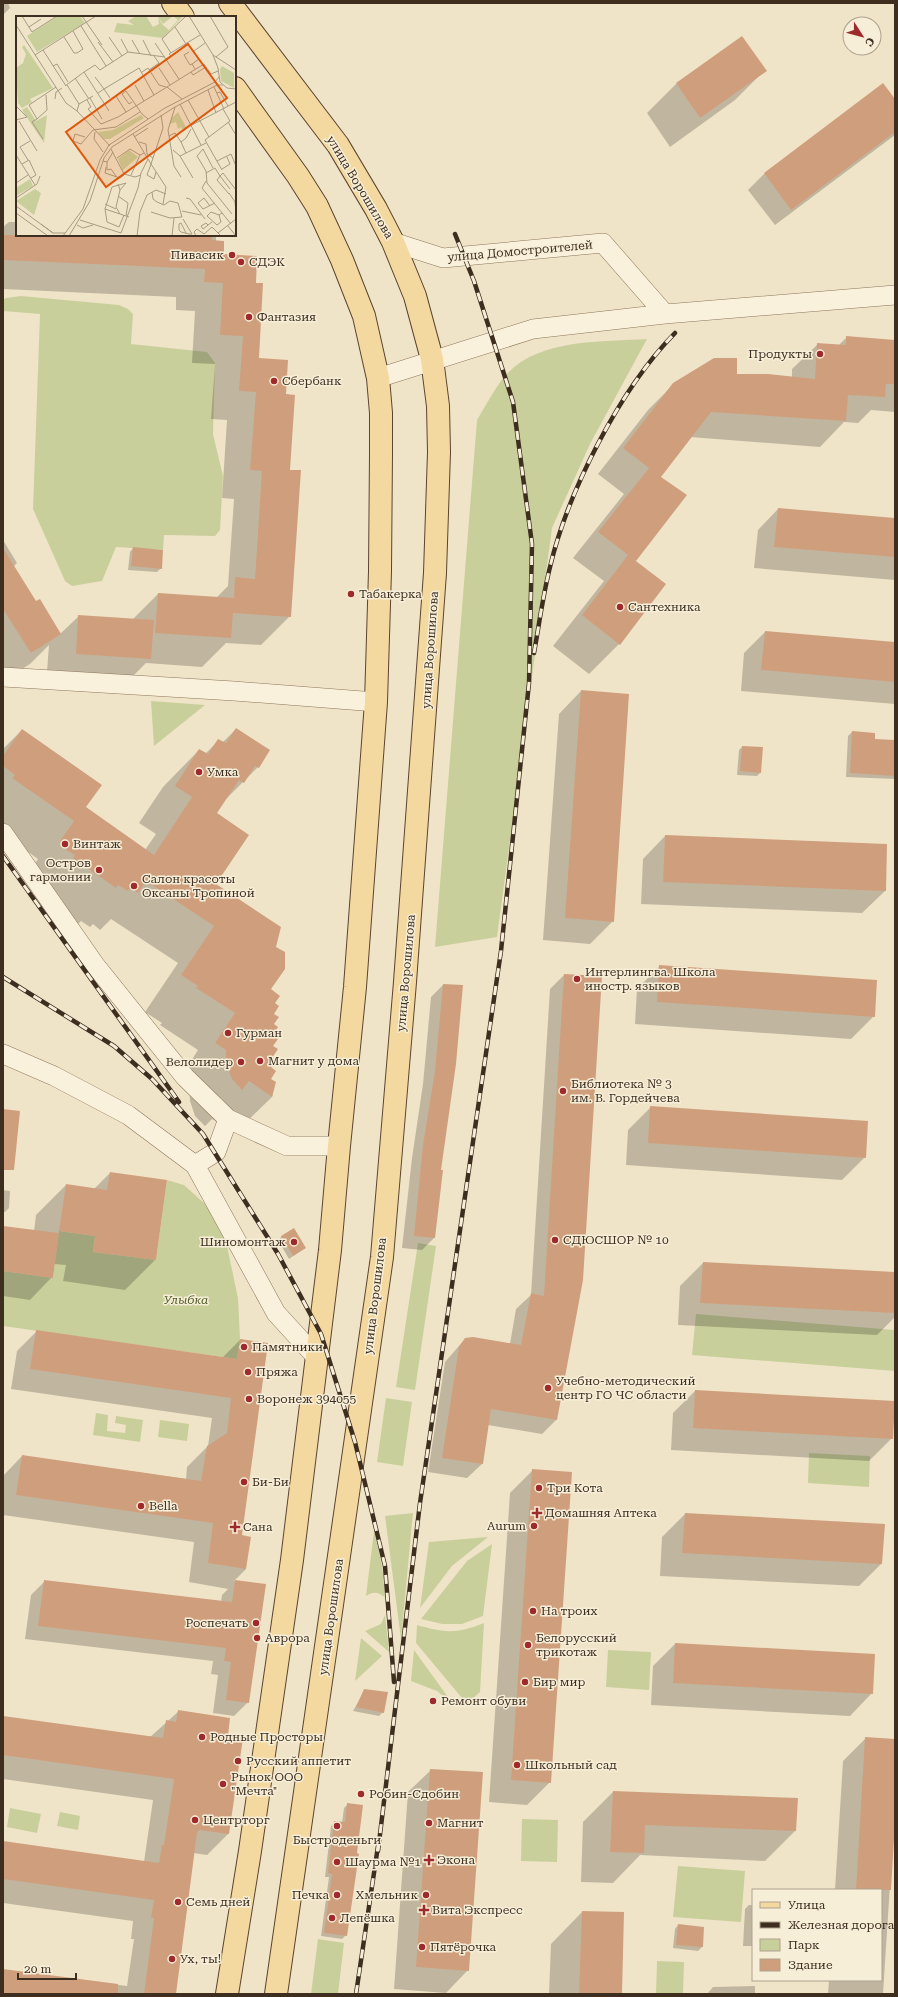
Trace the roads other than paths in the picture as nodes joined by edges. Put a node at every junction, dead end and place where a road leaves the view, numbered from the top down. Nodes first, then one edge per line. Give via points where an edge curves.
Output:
1 (173, 3) edge
2 (230, 3) edge
3 (182, 16) edge
4 (236, 89) edge
5 (393, 242) junction
6 (895, 296) edge
7 (665, 314) junction
8 (432, 359) junction
9 (378, 378) junction
10 (3, 677) edge
11 (376, 702) junction
12 (3, 833) edge
13 (3, 1054) edge
14 (228, 1120) junction
15 (339, 1146) junction
16 (195, 1165) junction
17 (318, 1359) junction
18 (227, 1994) edge
19 (276, 1994) edge

1 - 3 main road
2 - 5 main road, улица Ворошилова via 338,145
4 - 9 main road via 318,206 364,316
5 - 7 street, улица Домостроителей via 443,258 602,243
5 - 8 main road, улица Ворошилова via 415,296
6 - 7 street
7 - 8 street via 533,329
8 - 9 street
8 - 19 main road, улица Ворошилова via 438,406 439,452 436,573 406,982 382,1258
9 - 11 main road via 381,413 381,484
10 - 11 street
11 - 15 main road via 355,987
12 - 14 street via 95,965 185,1077
13 - 16 street via 54,1076 128,1115
14 - 15 street via 287,1146
14 - 16 street via 216,1152
15 - 17 main road
16 - 17 street via 276,1313
17 - 18 main road via 292,1560

